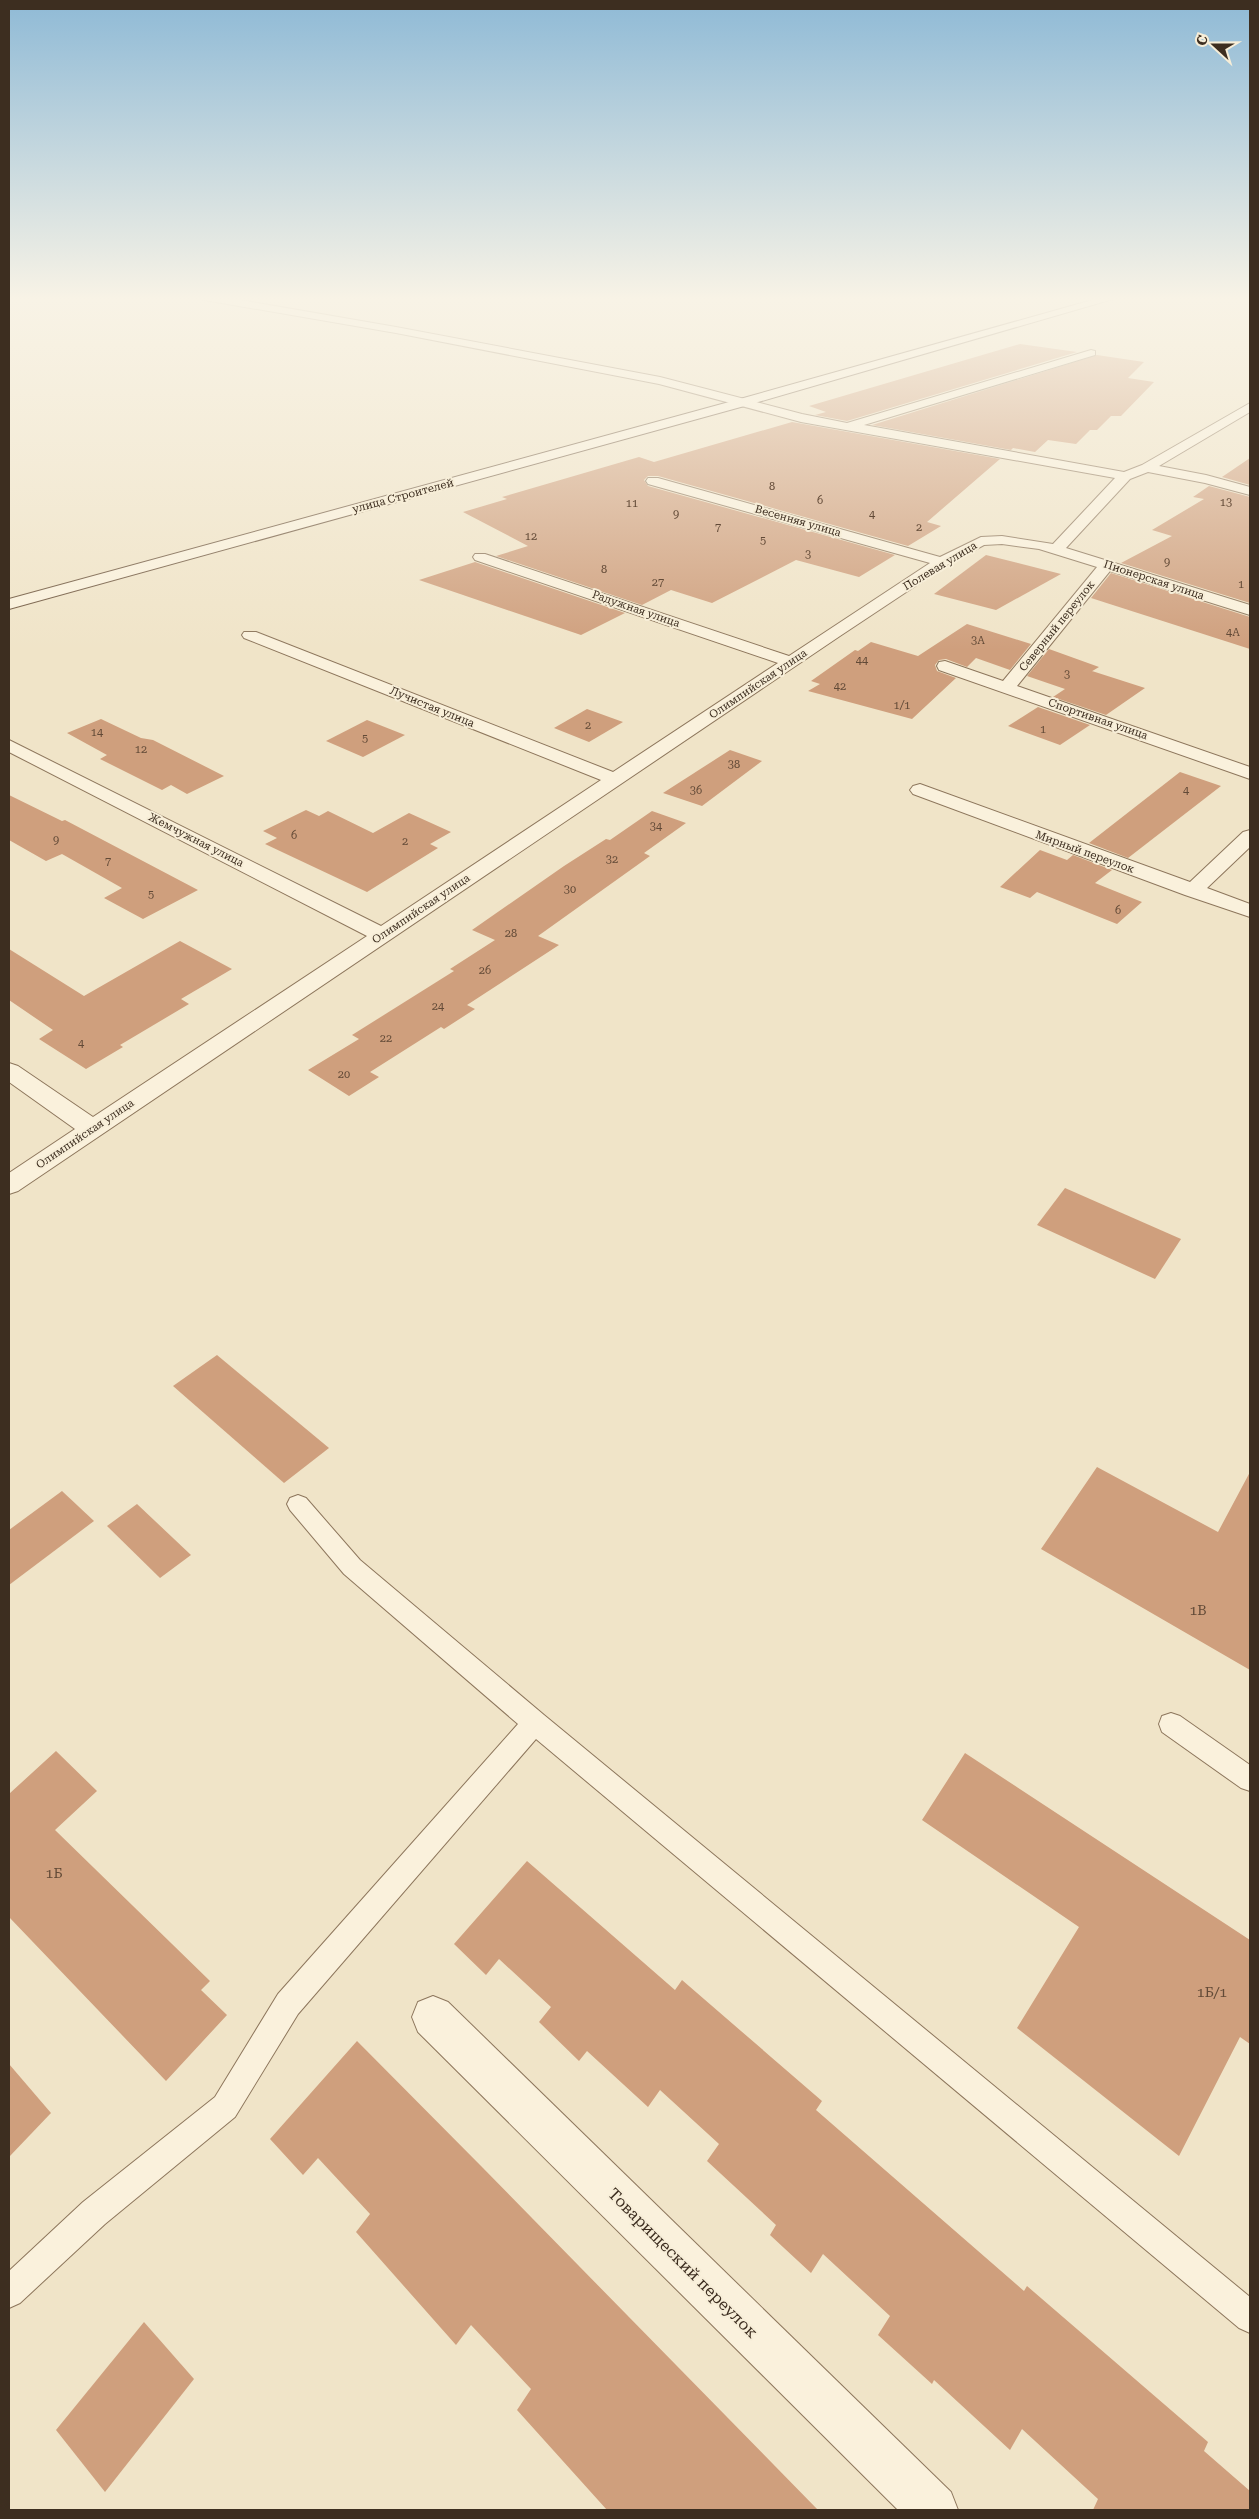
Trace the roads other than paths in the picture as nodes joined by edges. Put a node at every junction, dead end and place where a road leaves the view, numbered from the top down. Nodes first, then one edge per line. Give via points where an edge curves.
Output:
1 (698, 415) edge
2 (788, 415) edge
3 (887, 415) edge
4 (1237, 415) edge
5 (846, 427) junction
6 (1147, 468) junction
7 (1124, 476) junction
8 (653, 480) dead end
9 (1250, 491) edge
10 (1057, 549) junction
11 (480, 557) dead end
12 (942, 562) junction
13 (1107, 565) junction
14 (9, 604) edge
15 (1250, 610) edge
16 (834, 633) joint
17 (250, 635) dead end
18 (791, 662) junction
19 (946, 666) dead end
20 (1007, 687) junction
21 (9, 745) edge
22 (1250, 773) edge
23 (614, 779) junction
24 (920, 790) dead end
25 (1250, 836) edge
26 (1192, 891) junction
27 (1250, 912) edge
28 (382, 935) junction
29 (9, 1071) edge
30 (93, 1129) junction
31 (9, 1185) edge
32 (298, 1504) dead end
33 (535, 1723) junction
34 (1171, 1724) dead end
35 (1250, 1779) edge
36 (433, 2017) dead end
37 (9, 2292) edge
38 (1250, 2317) edge
39 (933, 2510) edge

1 - 14 street, улица Строителей
2 - 5 street
3 - 5 street
4 - 6 street
5 - 7 street
6 - 7 street
6 - 9 street
7 - 10 street
8 - 12 street, Весенняя улица
10 - 12 street, Полевая улица via 1024,542 981,541
10 - 13 street, Пионерская улица
11 - 18 street, Радужная улица
12 - 16 street, Полевая улица
13 - 15 street, Пионерская улица
13 - 20 street, Северный переулок
16 - 18 street, Олимпийская улица
17 - 23 street, Лучистая улица
18 - 23 street, Олимпийская улица
19 - 20 street, Спортивная улица
20 - 22 street, Спортивная улица
21 - 28 street, Жемчужная улица
23 - 28 street, Олимпийская улица
24 - 26 street, Мирный переулок
25 - 26 street
26 - 27 street, Мирный переулок
28 - 30 street, Олимпийская улица
29 - 30 street
30 - 31 street, Олимпийская улица
32 - 33 lane via 352,1568
33 - 37 lane via 288,2004 225,2107 94,2214
33 - 38 lane
34 - 35 lane
36 - 39 street, Товарищеский переулок

